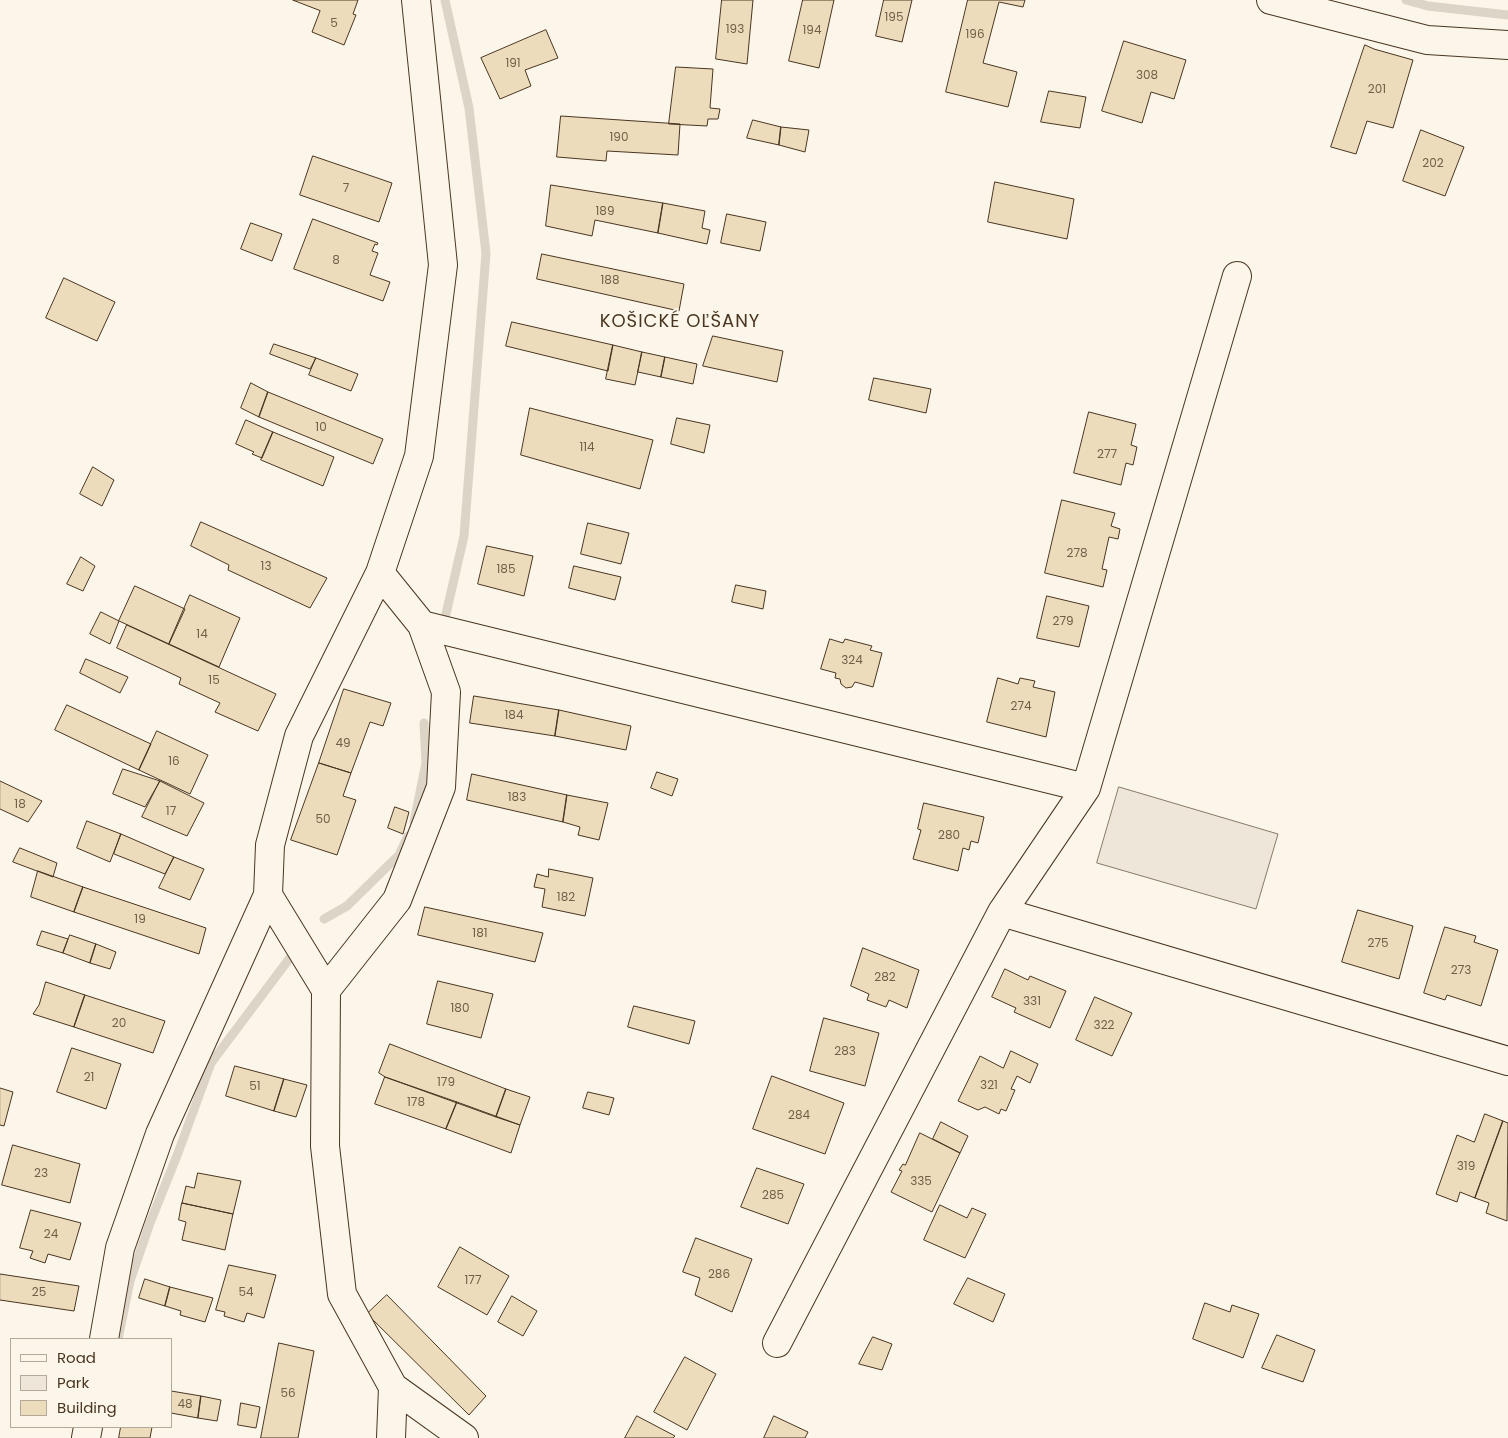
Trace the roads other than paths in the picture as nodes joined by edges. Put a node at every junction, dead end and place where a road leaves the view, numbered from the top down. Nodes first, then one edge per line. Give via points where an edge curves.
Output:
1 (416, 0) edge
2 (1271, 0) edge
3 (1508, 45) edge
4 (1237, 276) dead end
5 (380, 573) junction
6 (422, 625) junction
7 (1086, 788) junction
8 (268, 895) junction
9 (1002, 912) junction
10 (326, 990) junction
11 (1508, 1061) edge
12 (104, 1338) edge
13 (777, 1343) dead end
14 (393, 1387) junction
15 (391, 1438) edge
16 (464, 1438) edge

1 - 5 street via 443,266 419,456
2 - 3 street via 1427,40
4 - 7 street
5 - 6 street
5 - 8 street via 299,736 270,845
6 - 7 street
6 - 10 street via 446,692 441,787 398,900
7 - 9 street
8 - 10 street
8 - 12 street via 160,1134 120,1248
9 - 11 street
9 - 13 street
10 - 14 street via 325,1146 342,1294
14 - 15 street
14 - 16 street

